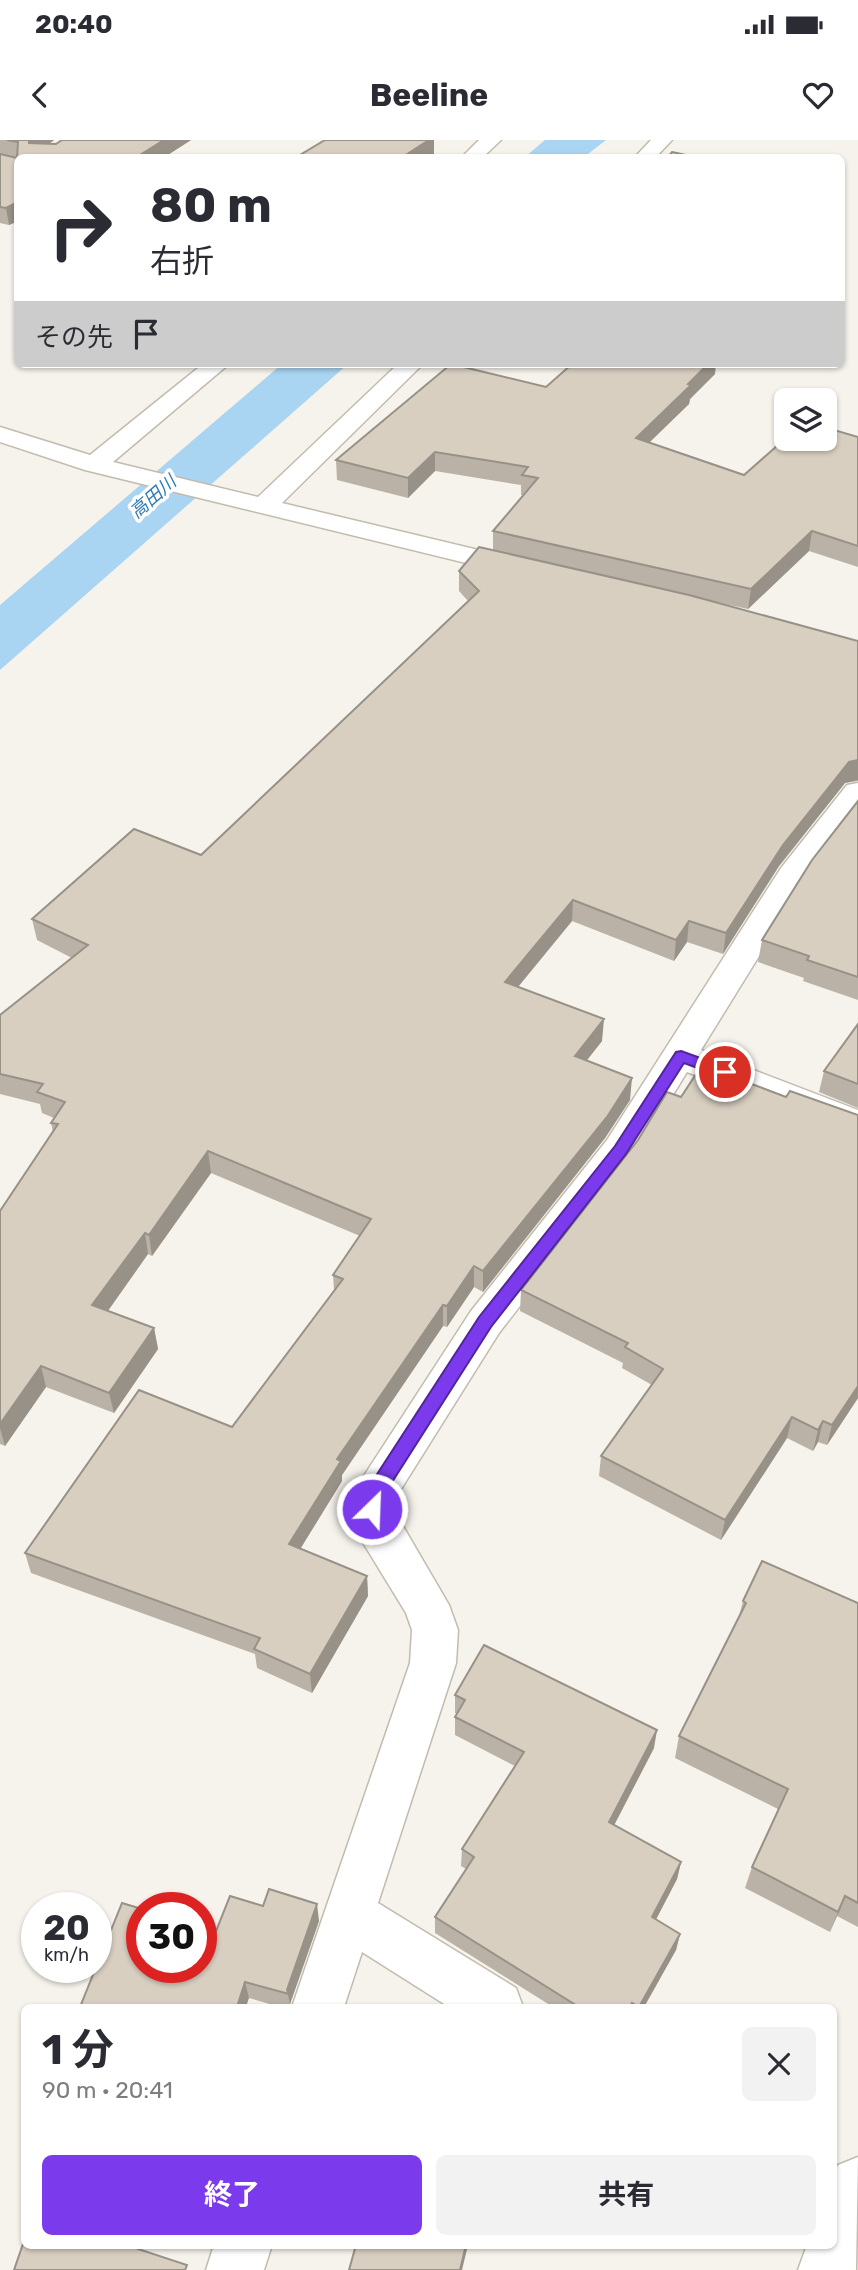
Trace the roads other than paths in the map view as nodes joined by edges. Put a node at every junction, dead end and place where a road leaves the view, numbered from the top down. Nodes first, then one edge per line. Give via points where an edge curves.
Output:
1 (491, 140) edge
2 (662, 140) edge
3 (475, 154) edge
4 (647, 154) edge
5 (212, 368) edge
6 (407, 368) edge
7 (0, 434) edge
8 (94, 465) junction
9 (262, 507) junction
10 (549, 575) edge
11 (858, 792) edge
12 (681, 1056) junction
13 (858, 1124) edge
14 (348, 1913) junction
15 (319, 2004) edge
16 (493, 2004) edge
17 (850, 2203) edge
18 (837, 2241) edge
19 (242, 2249) edge
20 (834, 2249) edge
21 (235, 2270) edge
22 (827, 2270) edge

1 - 3 street
2 - 4 street
5 - 8 street
6 - 9 street
7 - 8 street
8 - 9 street
9 - 10 street
11 - 12 street via 793,875
12 - 13 street
12 - 14 street via 620,1150 485,1322 378,1488 372,1509 426,1605 435,1630 433,1663
14 - 15 street
14 - 16 street
17 - 18 street
19 - 21 street
20 - 22 street

